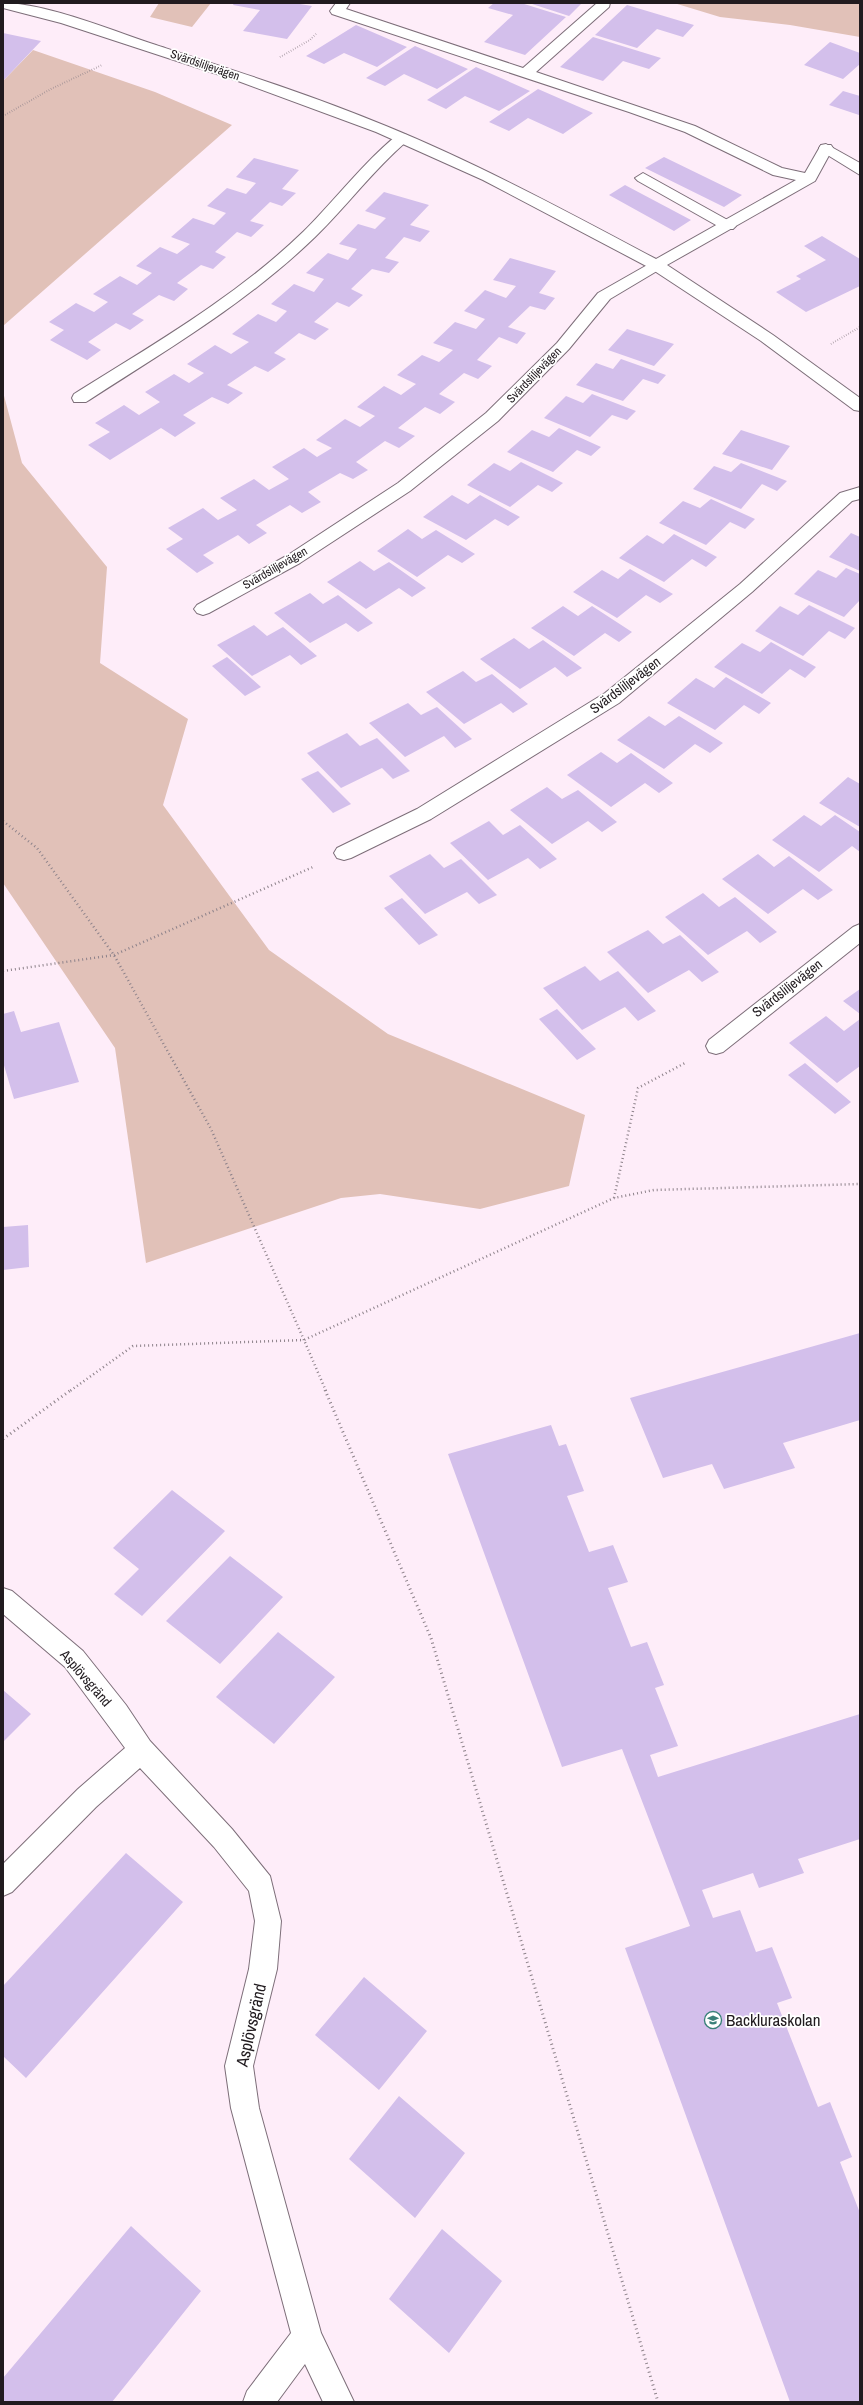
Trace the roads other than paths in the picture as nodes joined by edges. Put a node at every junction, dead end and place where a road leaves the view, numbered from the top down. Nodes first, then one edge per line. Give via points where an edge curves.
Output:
1 (3, 4) edge
2 (604, 4) edge
3 (340, 7) edge
4 (526, 73) junction
5 (402, 138) junction
6 (860, 170) edge
7 (643, 178) dead end
8 (810, 178) junction
9 (728, 226) junction
10 (656, 265) junction
11 (80, 398) dead end
12 (860, 406) edge
13 (860, 493) edge
14 (203, 609) dead end
15 (344, 854) road end
16 (860, 932) edge
17 (716, 1046) road end
18 (3, 1599) edge
19 (141, 1750) junction
20 (3, 1883) edge
21 (307, 2337) junction
22 (258, 2402) edge
23 (340, 2402) edge

1 - 5 street, Svärdsliljevägen via 146,45 243,78
2 - 4 street
3 - 4 street
4 - 8 street via 690,129 778,172
5 - 10 street, Svärdsliljevägen via 488,177
5 - 11 street via 376,160 309,234 219,310
6 - 8 street via 826,148
7 - 9 street
8 - 9 street, Svärdsliljevägen
9 - 10 street, Svärdsliljevägen
10 - 12 street, Svärdsliljevägen via 767,338
10 - 14 street, Svärdsliljevägen via 604,296 563,346 492,417 404,487 294,559
13 - 15 street, Svärdsliljevägen via 846,497 746,588 612,698 424,814
16 - 17 street, Svärdsliljevägen
18 - 19 street, Asplövsgränd via 74,1659 117,1714
19 - 20 street via 87,1798
19 - 21 street, Asplövsgränd via 223,1838 261,1885 268,1921 263,1969 239,2066 245,2108
21 - 22 street
21 - 23 street, Asplövsgränd

